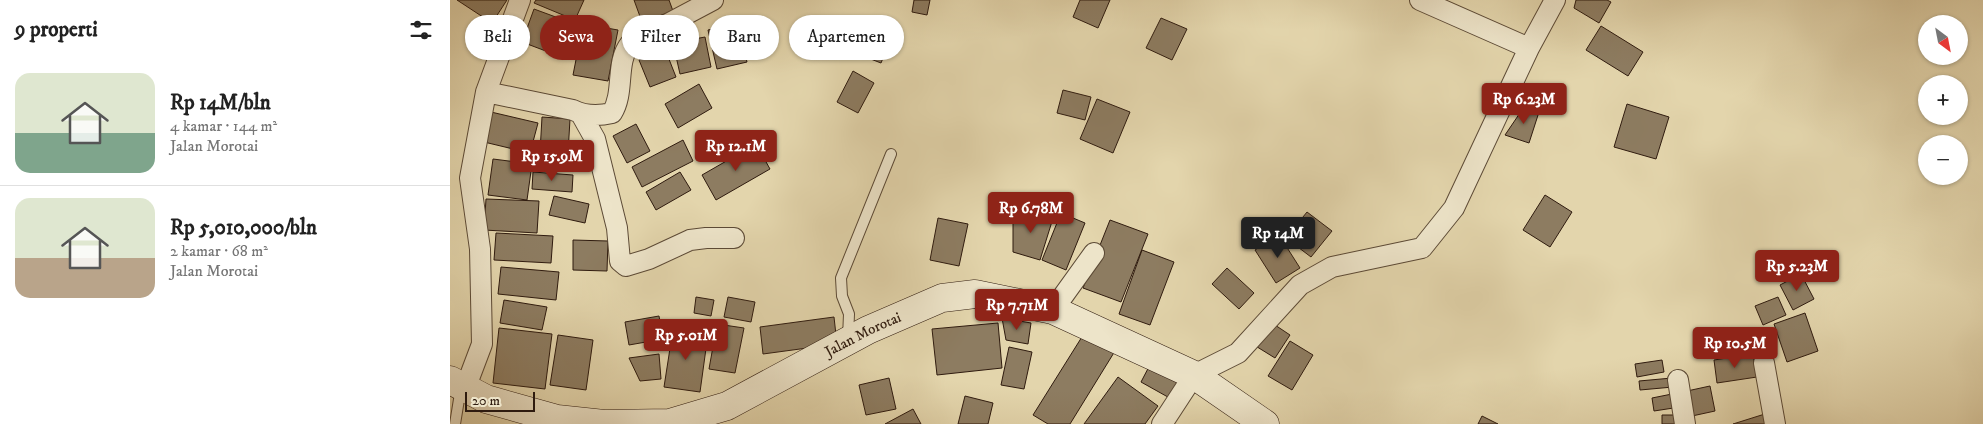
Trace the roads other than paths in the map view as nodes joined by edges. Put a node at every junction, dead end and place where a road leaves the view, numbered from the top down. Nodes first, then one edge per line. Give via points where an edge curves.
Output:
1 (520, 0) edge
2 (713, 0) edge
3 (1420, 0) edge
4 (1555, 0) edge
5 (1529, 48) junction
6 (486, 92) junction
7 (581, 114) junction
8 (891, 154) dead end
9 (734, 238) dead end
10 (1094, 253) dead end
11 (1053, 310) junction
12 (848, 342) junction
13 (1764, 364) dead end
14 (1194, 375) junction
15 (1678, 380) dead end
16 (459, 385) edge
17 (455, 424) edge
18 (1162, 424) edge
19 (1265, 424) edge
20 (1685, 424) edge
21 (1775, 424) edge

1 - 6 street
2 - 7 street via 630,44 624,51 618,104 612,113 601,116
3 - 5 street
4 - 5 street
5 - 14 street via 1454,208 1422,248 1332,267 1300,285 1238,353
6 - 7 street
6 - 16 street via 470,178 480,249 482,344
7 - 9 street via 595,139 616,228 620,261 626,266 690,240
8 - 12 lane via 840,278 849,314
10 - 11 street
11 - 12 street, Jalan Morotai via 975,294 942,298
11 - 14 street, Jalan Morotai
12 - 16 street, Jalan Morotai via 727,406 670,423 604,424 557,419 486,400
13 - 21 street
14 - 18 street
14 - 19 street, Jalan Morotai
15 - 20 street
16 - 17 lane

